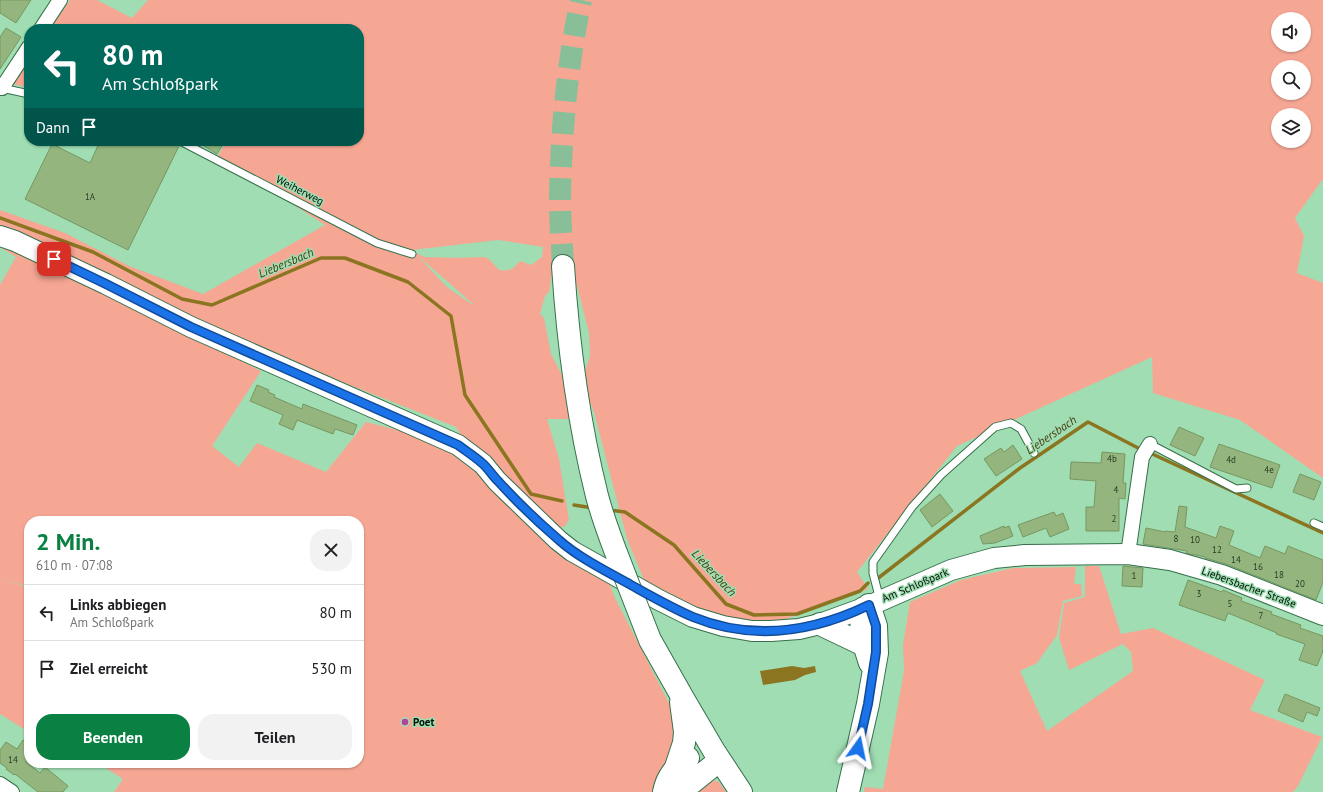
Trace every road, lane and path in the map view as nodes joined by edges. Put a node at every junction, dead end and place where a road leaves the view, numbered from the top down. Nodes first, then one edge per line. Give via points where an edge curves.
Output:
1 (60, 0) edge
2 (44, 24) edge
3 (24, 54) edge
4 (1, 88) edge
5 (24, 93) edge
6 (190, 146) edge
7 (0, 236) edge
8 (412, 254) dead end
9 (563, 266) tunnel mouth
10 (1150, 444) joint
11 (1034, 453) dead end
12 (1247, 488) dead end
13 (1314, 523) dead end
14 (1323, 527) edge
15 (1100, 554) joint
16 (1128, 554) junction
17 (871, 604) junction
18 (1323, 615) edge
19 (820, 624) junction
20 (864, 645) junction
21 (872, 680) junction
22 (680, 693) junction
23 (717, 755) junction
24 (676, 767) junction
25 (0, 784) edge
26 (12, 792) edge
27 (664, 792) edge
28 (680, 792) edge
29 (741, 792) edge
30 (848, 792) edge

1 - 2 street
3 - 4 street
4 - 5 lane
6 - 8 lane, Weiherweg via 377,242
7 - 19 street, Am Schloßpark via 106,284 191,327 458,445 483,464 497,481 572,551 693,617 752,631 798,629
9 - 22 main road, bridge via 566,316 578,408 597,496 650,640
10 - 12 lane via 1236,489
10 - 16 street via 1142,457
11 - 17 lane via 1021,429 1011,423 995,427 941,475 912,507 873,562
13 - 14 lane
15 - 16 street, Liebersbacher Straße
15 - 17 street, Am Schloßpark via 994,558 951,570
16 - 18 street, Liebersbacher Straße via 1170,560 1222,575
17 - 19 street, Am Schloßpark
17 - 20 main road via 860,627
17 - 21 main road via 877,638
19 - 20 main road
20 - 21 main road
21 - 30 main road
22 - 23 main road
22 - 24 main road via 684,743
23 - 24 main road via 693,754
23 - 28 main road
23 - 29 main road
24 - 27 main road via 665,785
25 - 26 street

